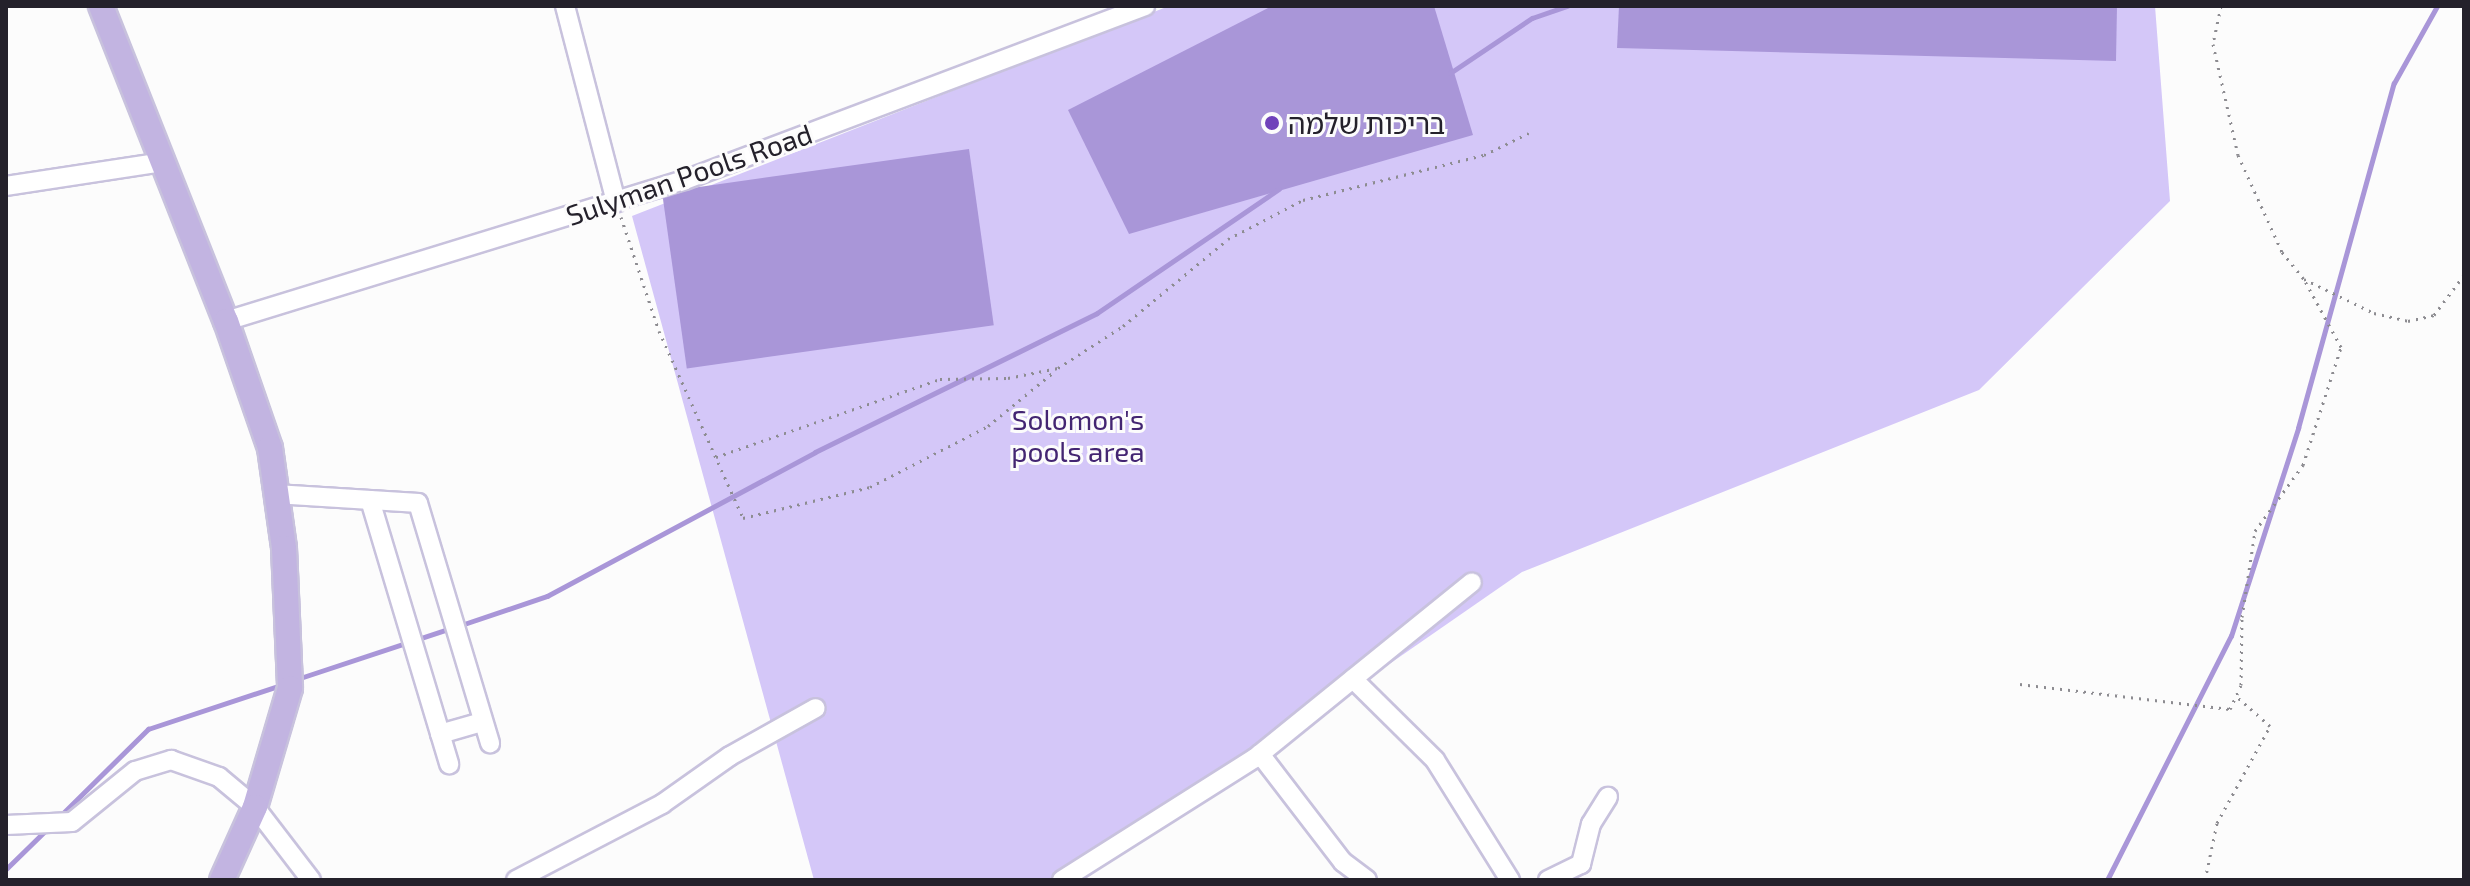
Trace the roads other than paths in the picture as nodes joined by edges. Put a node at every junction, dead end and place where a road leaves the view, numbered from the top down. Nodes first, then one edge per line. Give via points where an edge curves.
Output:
1 (101, 6) edge
2 (565, 6) edge
3 (1145, 6) edge
4 (163, 162) junction
5 (6, 186) edge
6 (616, 202) junction
7 (226, 321) junction
8 (276, 494) junction
9 (370, 500) junction
10 (1472, 582) dead end
11 (1353, 679) junction
12 (816, 708) dead end
13 (482, 722) junction
14 (440, 734) junction
15 (490, 743) dead end
16 (1260, 754) junction
17 (449, 764) dead end
18 (1608, 797) dead end
19 (255, 807) junction
20 (6, 825) edge
21 (222, 880) edge
22 (311, 880) edge
23 (516, 880) edge
24 (1062, 880) edge
25 (1367, 880) edge
26 (1510, 880) edge
27 (1548, 880) edge

1 - 4 main road
2 - 6 street
3 - 6 street, Sulyman Pools Road
4 - 5 street
4 - 7 main road
6 - 7 street, Sulyman Pools Road
7 - 8 main road via 270,448
8 - 9 street
8 - 19 main road via 284,548 290,688
9 - 13 street via 418,503
9 - 14 street
10 - 11 street
11 - 16 street
11 - 26 street via 1435,760
12 - 23 street via 740,749 662,804
13 - 14 street
13 - 15 street
14 - 17 street
16 - 24 street
16 - 25 street via 1343,862
18 - 27 street via 1591,824 1581,864
19 - 20 street via 219,777 171,760 135,771 72,822
19 - 21 main road
19 - 22 street

